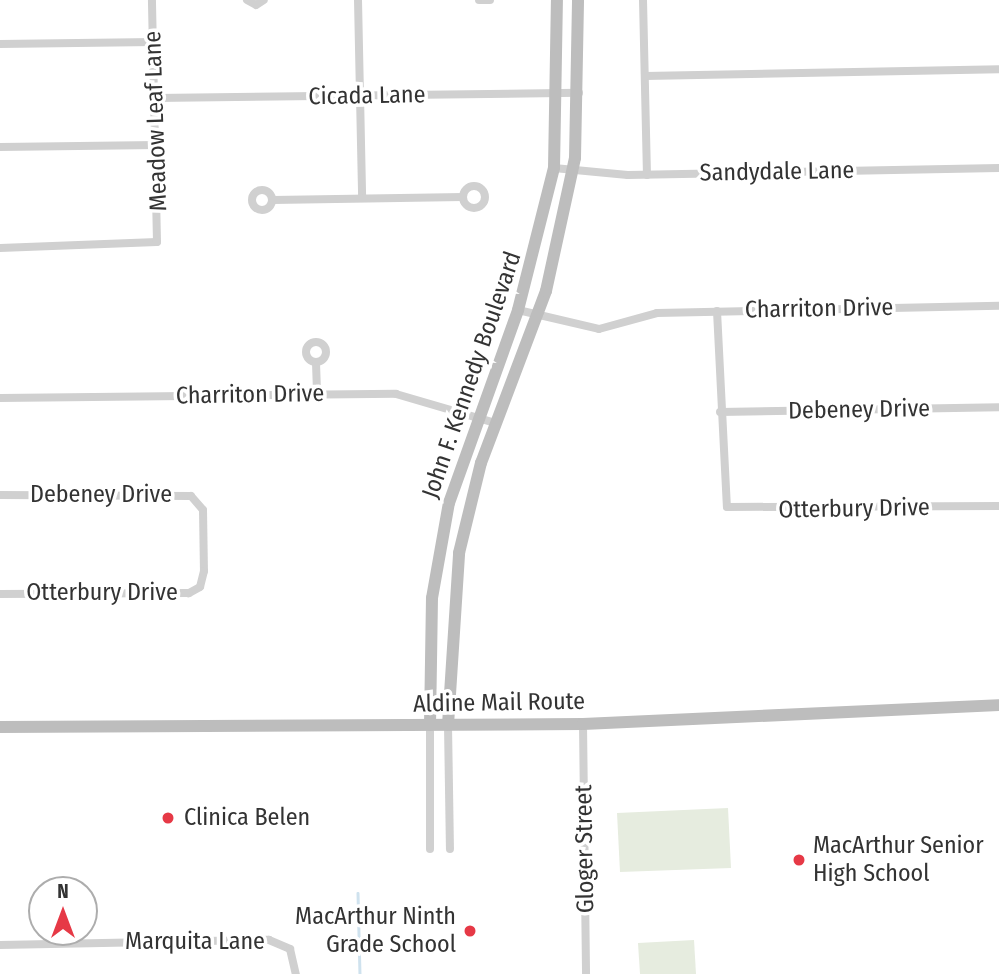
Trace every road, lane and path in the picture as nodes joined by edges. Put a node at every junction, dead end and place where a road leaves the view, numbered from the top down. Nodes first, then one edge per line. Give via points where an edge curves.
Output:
1 (152, 0) edge
2 (247, 0) edge
3 (264, 0) edge
4 (358, 0) edge
5 (479, 0) edge
6 (490, 0) edge
7 (557, 0) edge
8 (578, 0) edge
9 (643, 0) edge
10 (154, 42) junction
11 (0, 44) edge
12 (999, 69) edge
13 (645, 76) junction
14 (558, 93) junction
15 (579, 93) junction
16 (360, 96) junction
17 (156, 98) junction
18 (157, 145) junction
19 (0, 147) edge
20 (999, 168) edge
21 (555, 169) junction
22 (572, 171) junction
23 (647, 174) junction
24 (463, 197) dead end
25 (362, 198) junction
26 (273, 200) dead end
27 (0, 248) edge
28 (999, 306) edge
29 (519, 310) junction
30 (717, 311) junction
31 (538, 318) junction
32 (316, 363) dead end
33 (317, 394) junction
34 (0, 398) edge
35 (999, 407) edge
36 (720, 412) junction
37 (477, 416) junction
38 (495, 423) junction
39 (0, 495) edge
40 (999, 506) edge
41 (204, 543) joint
42 (436, 570) junction
43 (454, 575) junction
44 (0, 594) edge
45 (999, 705) edge
46 (583, 724) junction
47 (430, 725) junction
48 (448, 725) junction
49 (0, 727) edge
50 (430, 849) dead end
51 (450, 849) dead end
52 (0, 945) edge
53 (296, 974) edge
54 (586, 974) edge

1 - 10 street, Meadow Leaf Lane
2 - 3 street via 256,5
4 - 16 street
5 - 6 street
7 - 14 main road, John F. Kennedy Boulevard
8 - 15 main road, John F. Kennedy Boulevard
9 - 13 street
10 - 11 street
10 - 17 street, Meadow Leaf Lane
12 - 13 street
13 - 23 street
14 - 15 street, Cicada Lane
14 - 16 street, Cicada Lane
14 - 21 main road, John F. Kennedy Boulevard
15 - 22 main road, John F. Kennedy Boulevard
16 - 17 street, Cicada Lane
16 - 25 street
17 - 18 street, Meadow Leaf Lane
18 - 19 street
18 - 27 street, Meadow Leaf Lane via 157,242
20 - 23 street, Sandydale Lane
21 - 22 street, Sandydale Lane
21 - 29 main road, John F. Kennedy Boulevard
22 - 23 street, Sandydale Lane
22 - 31 main road, John F. Kennedy Boulevard
24 - 25 street
25 - 26 street
28 - 30 street, Charriton Drive
29 - 31 street, Charriton Drive
29 - 37 main road, John F. Kennedy Boulevard
30 - 31 street, Charriton Drive via 657,313 599,329
30 - 36 street
31 - 38 main road, John F. Kennedy Boulevard
32 - 33 street
33 - 34 street, Charriton Drive
33 - 37 street, Charriton Drive via 396,394
35 - 36 street, Debeney Drive
36 - 40 street, Otterbury Drive via 722,491 727,507 743,512
37 - 38 street, Charriton Drive
37 - 42 main road, John F. Kennedy Boulevard via 449,503
38 - 43 main road, John F. Kennedy Boulevard
39 - 41 street, Debeney Drive via 191,496 202,510
41 - 44 street, Otterbury Drive via 204,581 189,593
42 - 43 main road
42 - 47 main road, John F. Kennedy Boulevard
43 - 48 main road, John F. Kennedy Boulevard
45 - 46 main road, Aldine Mail Route
46 - 48 main road, Aldine Mail Route
46 - 54 street, Gloger Street
47 - 48 main road, Aldine Mail Route
47 - 49 main road, Aldine Mail Route
47 - 50 street, John F. Kennedy Boulevard
48 - 51 street, John F. Kennedy Boulevard
52 - 53 street, Marquita Lane via 269,940 290,949

